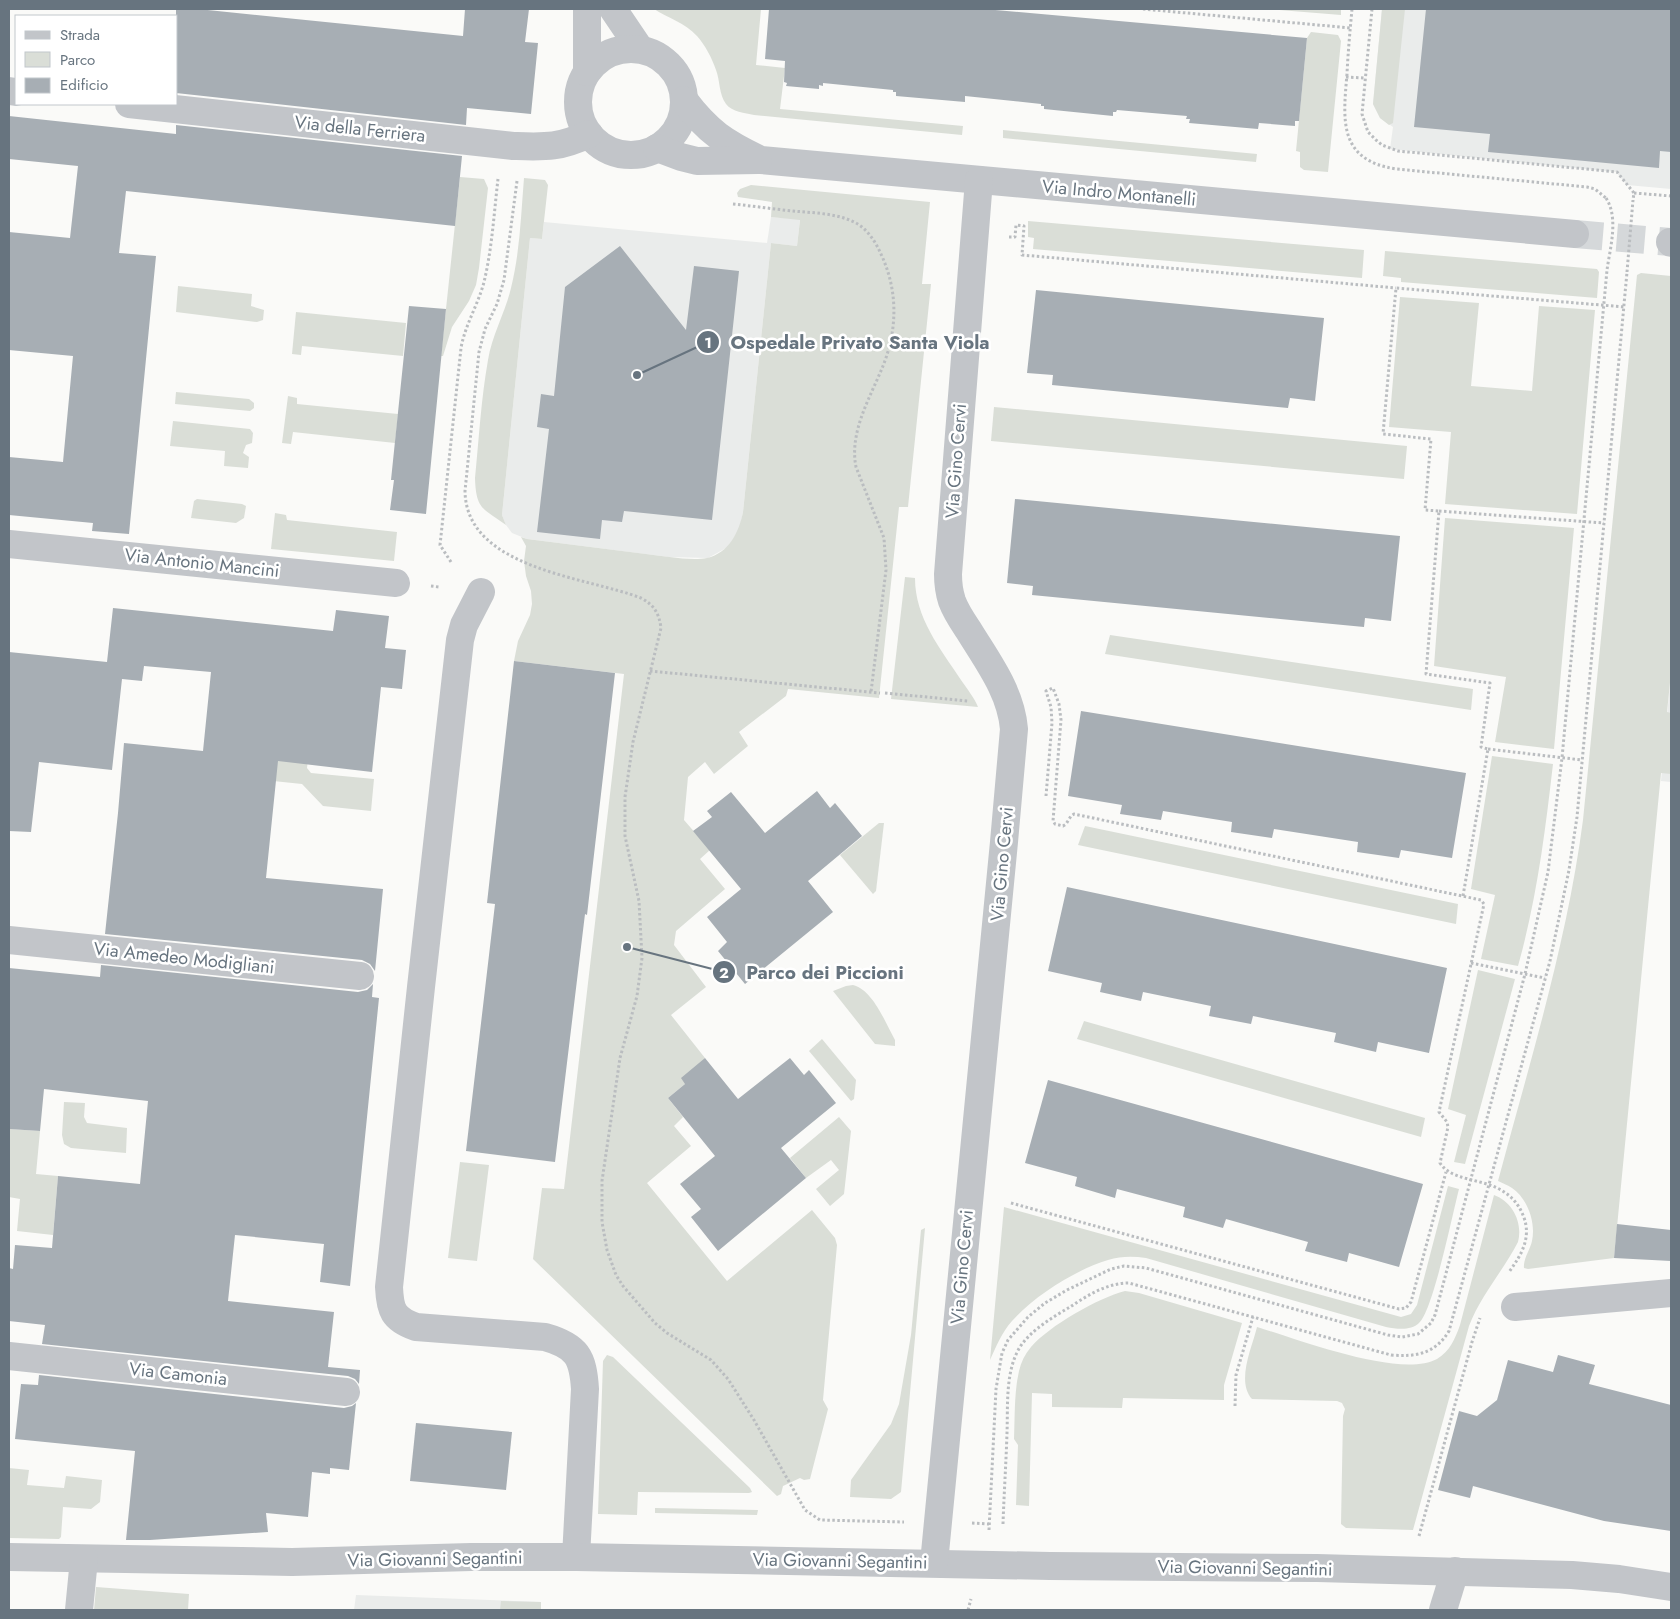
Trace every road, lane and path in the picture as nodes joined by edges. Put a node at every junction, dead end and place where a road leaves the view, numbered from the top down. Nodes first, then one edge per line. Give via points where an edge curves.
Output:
1 (588, 9) edge
2 (613, 9) edge
3 (1143, 9) edge
4 (1213, 9) edge
5 (1352, 9) edge
6 (1372, 9) edge
7 (1212, 15) junction
8 (1350, 28) junction
9 (640, 49) junction
10 (587, 72) junction
11 (1346, 77) junction
12 (1365, 78) junction
13 (684, 100) junction
14 (138, 105) edge
15 (589, 134) junction
16 (657, 148) junction
17 (761, 160) junction
18 (498, 173) dead end
19 (517, 175) dead end
20 (979, 180) junction
21 (1634, 193) junction
22 (1671, 196) edge
23 (733, 204) dead end
24 (1575, 234) tunnel mouth
25 (1015, 237) dead end
26 (1396, 288) junction
27 (1605, 306) junction
28 (1625, 307) junction
29 (1439, 511) junction
30 (1584, 521) junction
31 (1604, 523) junction
32 (9, 544) edge
33 (451, 562) dead end
34 (396, 583) dead end
35 (481, 592) dead end
36 (650, 671) junction
37 (872, 692) junction
38 (880, 693) dead end
39 (884, 693) dead end
40 (976, 702) dead end
41 (1488, 749) junction
42 (1562, 758) junction
43 (1582, 760) junction
44 (1046, 800) dead end
45 (1463, 896) junction
46 (9, 940) edge
47 (1471, 963) junction
48 (1525, 974) junction
49 (360, 976) dead end
50 (1545, 978) junction
51 (1446, 1172) junction
52 (1471, 1179) junction
53 (1490, 1184) junction
54 (1010, 1203) dead end
55 (1505, 1278) dead end
56 (1671, 1293) edge
57 (1515, 1307) joint
58 (1253, 1316) junction
59 (9, 1356) edge
60 (346, 1392) dead end
61 (1235, 1406) dead end
62 (904, 1522) dead end
63 (966, 1523) dead end
64 (1003, 1524) dead end
65 (1418, 1536) dead end
66 (9, 1557) edge
67 (576, 1557) junction
68 (84, 1559) junction
69 (934, 1563) junction
70 (1455, 1572) junction
71 (1671, 1587) edge
72 (970, 1602) dead end
73 (80, 1610) edge
74 (968, 1610) edge
75 (1443, 1610) edge

1 - 10 street
2 - 9 street
3 - 7 path
4 - 7 path
5 - 8 path
6 - 12 path
7 - 8 path
8 - 11 path
9 - 10 street via 612,52
9 - 13 street via 663,58 672,67 681,82
10 - 15 street via 580,87 578,103 581,120
11 - 12 path
11 - 27 path, bridge via 1346,131 1353,146 1369,161 1396,169 1587,187 1606,198 1612,219
12 - 21 path via 1364,123 1376,140 1390,149 1617,172
13 - 16 street via 677,128 669,140
13 - 17 street, Via Indro Montanelli via 698,119 720,139
14 - 15 street, Via della Ferriera via 513,146 550,147
15 - 16 street via 608,150 620,154 633,155
16 - 17 street via 697,161
17 - 20 street, Via Indro Montanelli
18 - 33 path via 486,276 461,348 440,545
19 - 36 path via 504,280 479,352 465,491 467,508 478,530 511,556 540,569 631,594 650,603 657,611 661,628
20 - 24 street, Via Indro Montanelli
20 - 69 street, Via Gino Cervi via 948,574 949,589 958,613 1007,696 1014,729
21 - 22 path
21 - 28 path, bridge
23 - 37 path via 822,214 856,224 878,248 890,277 894,306 890,340 856,432 854,449 856,467 886,550
25 - 26 path via 1016,226 1024,226 1022,255
26 - 27 path
26 - 29 path via 1383,434 1431,439 1425,510
27 - 28 path
27 - 30 path
28 - 31 path
29 - 30 path
29 - 41 path via 1426,674 1490,683 1481,747
30 - 31 path
30 - 42 path
31 - 43 path
32 - 34 street, Via Antonio Mancini
35 - 67 street via 460,640 389,1287 390,1302 394,1314 416,1327 545,1337 562,1342 576,1354 584,1370 585,1389
36 - 37 path
36 - 62 path via 624,797 625,836 639,901 642,958 637,996 620,1058 602,1181 602,1222 607,1250 623,1286 655,1323 710,1360 728,1379 805,1510 820,1520
37 - 38 path
39 - 40 path
41 - 42 path
41 - 45 path
42 - 43 path
42 - 48 path via 1548,872
43 - 50 path via 1569,870
44 - 45 path via 1052,723 1046,691 1053,688 1061,720 1055,824 1063,826 1074,814
45 - 47 path via 1481,900 1484,904
46 - 49 street, Via Amedeo Modigliani
47 - 48 path
47 - 51 path via 1439,1112 1448,1127 1440,1163
48 - 50 path
48 - 52 path
50 - 53 path
51 - 52 path
51 - 54 path via 1410,1302 1406,1308 1399,1309
52 - 53 path
52 - 63 path via 1435,1315 1418,1334 1388,1335 1160,1272 1124,1266 1097,1275 1046,1303 1017,1329 1002,1353 996,1389 989,1524
53 - 55 path via 1513,1197 1527,1226 1524,1250
53 - 58 path via 1449,1331 1430,1351 1417,1355 1391,1355
56 - 57 street
57 - 65 path via 1488,1301 1483,1311
58 - 61 path via 1236,1375
58 - 64 path via 1119,1283 1086,1296 1035,1331 1020,1347 1011,1370
59 - 60 street, Via Camonia
66 - 68 street, Via Giovanni Segantini
67 - 68 street, Via Giovanni Segantini via 292,1562
67 - 69 street, Via Giovanni Segantini
68 - 73 street
69 - 70 street, Via Giovanni Segantini
70 - 71 street, Via Giovanni Segantini via 1572,1575
70 - 75 street
72 - 74 path

